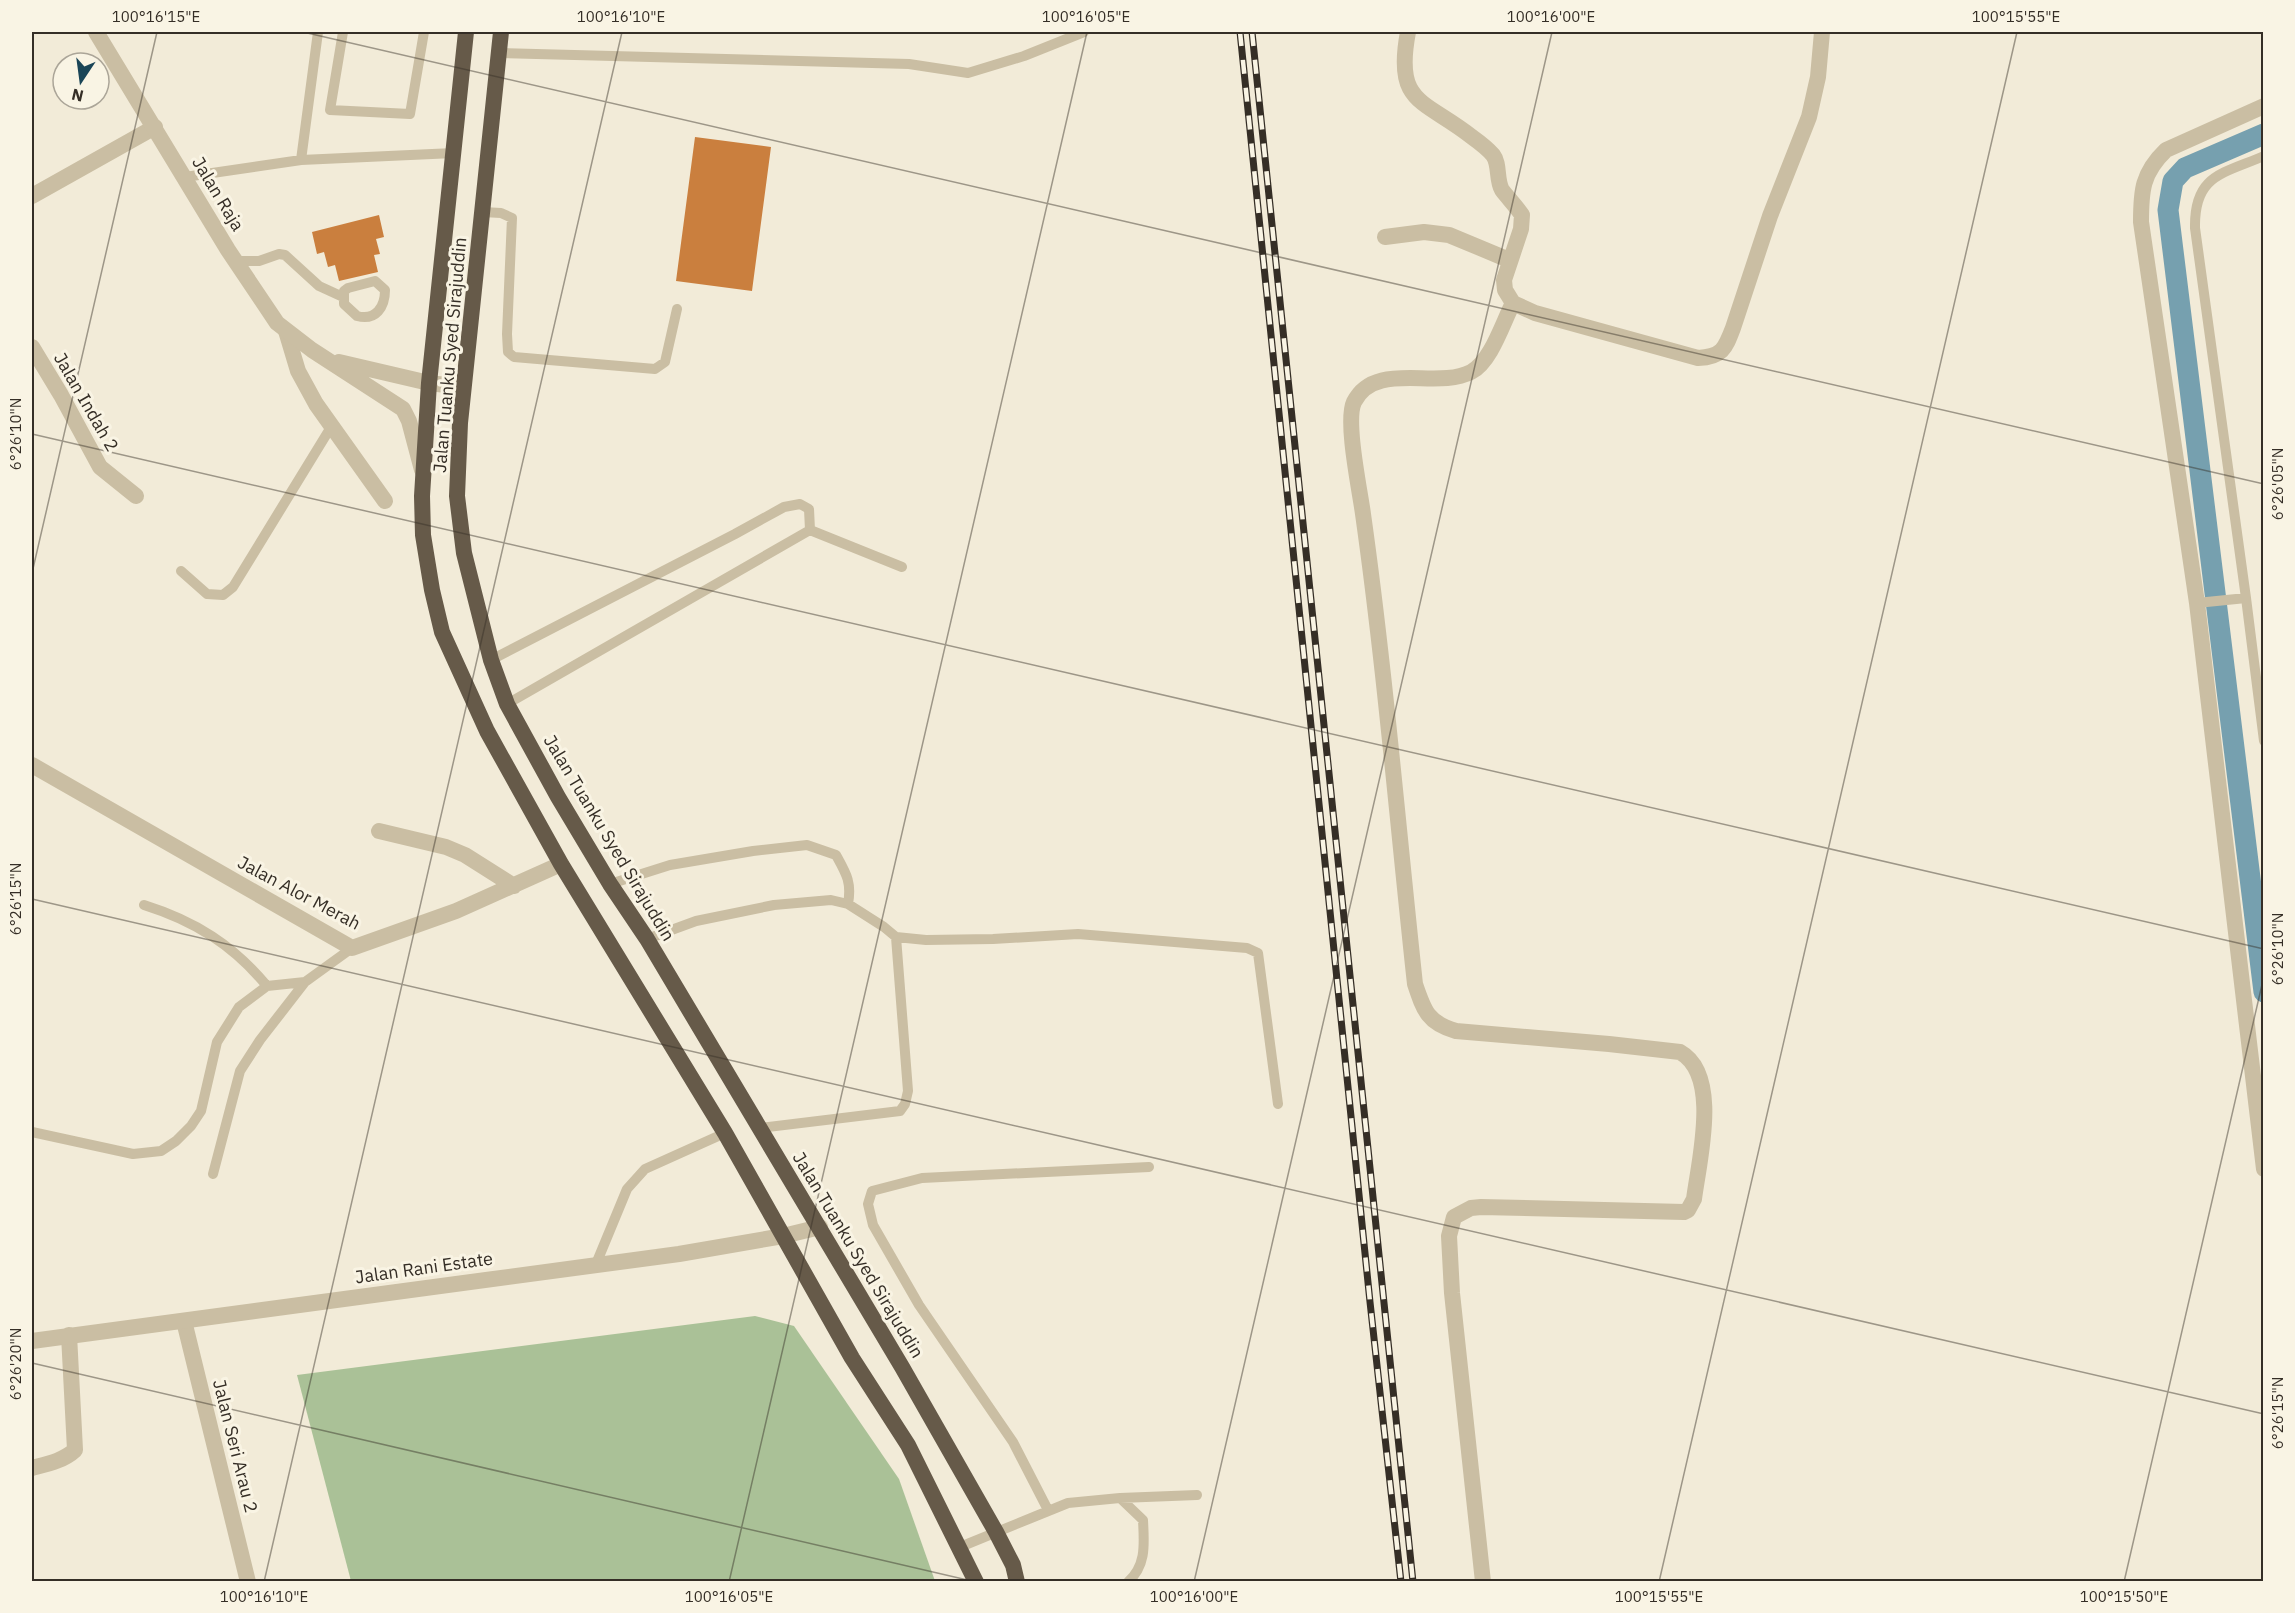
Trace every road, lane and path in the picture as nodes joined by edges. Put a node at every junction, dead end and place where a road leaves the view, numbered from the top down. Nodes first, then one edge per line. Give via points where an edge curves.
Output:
1 (96, 32) edge
2 (318, 32) edge
3 (343, 32) edge
4 (424, 32) edge
5 (466, 32) edge
6 (501, 32) edge
7 (1084, 32) edge
8 (1408, 32) edge
9 (1822, 32) edge
10 (499, 53) junction
11 (2264, 106) edge
12 (155, 127) junction
13 (454, 153) junction
14 (2264, 156) edge
15 (301, 160) junction
16 (185, 177) junction
17 (32, 196) edge
18 (483, 212) junction
19 (1386, 237) dead end
20 (1509, 260) junction
21 (235, 261) junction
22 (343, 297) dead end
23 (1513, 303) junction
24 (677, 309) dead end
25 (286, 331) junction
26 (32, 347) edge
27 (327, 359) junction
28 (429, 383) junction
29 (463, 387) junction
30 (331, 427) junction
31 (424, 475) junction
32 (136, 496) dead end
33 (385, 501) dead end
34 (810, 530) junction
35 (902, 567) dead end
36 (182, 571) dead end
37 (2241, 598) junction
38 (2205, 602) junction
39 (491, 660) junction
40 (507, 704) junction
41 (2264, 741) edge
42 (32, 765) edge
43 (379, 831) dead end
44 (561, 864) junction
45 (610, 884) junction
46 (514, 886) junction
47 (848, 904) junction
48 (144, 905) dead end
49 (896, 937) junction
50 (647, 939) junction
51 (352, 948) junction
52 (304, 982) junction
53 (267, 986) junction
54 (1278, 1104) dead end
55 (760, 1128) junction
56 (32, 1132) edge
57 (725, 1133) junction
58 (1149, 1167) dead end
59 (2264, 1169) edge
60 (213, 1174) dead end
61 (820, 1227) junction
62 (783, 1236) junction
63 (596, 1264) junction
64 (184, 1321) junction
65 (69, 1335) junction
66 (32, 1341) edge
67 (32, 1468) edge
68 (1197, 1495) dead end
69 (1120, 1498) junction
70 (1048, 1510) junction
71 (996, 1532) junction
72 (960, 1547) junction
73 (248, 1581) edge
74 (976, 1581) edge
75 (1017, 1581) edge
76 (1128, 1581) edge
77 (1483, 1581) edge

1 - 12 street, Jalan Raja
2 - 15 lane
3 - 4 lane via 330,110 410,114
5 - 13 highway, Jalan Tuanku Syed Sirajuddin
6 - 10 highway, Jalan Tuanku Syed Sirajuddin
7 - 10 lane via 968,73 909,64
8 - 20 street via 1404,53 1411,92 1494,156 1501,188 1522,215
9 - 23 street via 1809,117 1770,216 1733,328 1720,353 1698,358 1535,313
10 - 18 highway, Jalan Tuanku Syed Sirajuddin
11 - 38 street via 2166,150 2154,161 2141,192 2141,222
12 - 16 street, Jalan Raja
12 - 17 street
13 - 15 lane
13 - 28 highway, Jalan Tuanku Syed Sirajuddin
14 - 37 lane via 2207,183 2199,192 2194,212
15 - 16 lane
16 - 21 street, Jalan Raja
18 - 24 lane via 512,218 507,334 508,352 514,357 655,369 665,362
18 - 29 highway, Jalan Tuanku Syed Sirajuddin
19 - 20 street via 1424,232 1449,235
20 - 23 street via 1504,280
21 - 22 lane via 285,255 319,286
21 - 25 street, Jalan Raja
23 - 77 street via 1494,344 1472,372 1439,378 1379,380 1365,388 1354,403 1351,423 1414,984 1431,1020 1456,1031 1680,1052 1696,1068 1705,1106 1694,1199 1689,1210 1481,1207 1454,1217 1449,1236 1452,1293
25 - 27 street, Jalan Raja
25 - 30 street via 298,371
26 - 32 street, Jalan Indah 2 via 100,467
27 - 28 street, Jalan Raja
27 - 31 street, Jalan Raja via 403,409
28 - 29 street, Jalan Raja
28 - 31 highway, Jalan Tuanku Syed Sirajuddin
29 - 39 highway, Jalan Tuanku Syed Sirajuddin via 457,496 464,553
30 - 33 street
30 - 36 lane via 233,587 223,595 207,594
31 - 44 highway, Jalan Tuanku Syed Sirajuddin via 423,535 442,632 487,731
34 - 35 lane
34 - 39 lane via 809,509 800,504 784,507
34 - 40 lane
37 - 38 lane
37 - 41 lane
38 - 59 street
39 - 40 highway, Jalan Tuanku Syed Sirajuddin
40 - 45 highway, Jalan Tuanku Syed Sirajuddin
42 - 51 street, Jalan Alor Merah
43 - 46 street via 446,847
44 - 46 street, Jalan Alor Merah
44 - 57 highway, Jalan Tuanku Syed Sirajuddin
45 - 47 lane via 670,865 807,845 836,855 851,889
45 - 50 highway, Jalan Tuanku Syed Sirajuddin
46 - 51 street, Jalan Alor Merah
47 - 49 lane
47 - 50 lane via 831,900 774,904 696,921
48 - 53 lane via 177,915 220,941 248,962
49 - 54 lane via 993,939 1078,934 1247,948 1258,953
49 - 55 lane via 908,1091 905,1104 900,1111
50 - 55 highway, Jalan Tuanku Syed Sirajuddin
51 - 52 lane
52 - 53 lane
52 - 60 lane via 240,1071
53 - 56 lane via 233,1015 217,1042 201,1111 191,1126 161,1151 133,1154
55 - 61 highway, Jalan Tuanku Syed Sirajuddin
57 - 62 highway, Jalan Tuanku Syed Sirajuddin
57 - 63 lane via 645,1169 627,1189
58 - 70 lane via 922,1178 872,1191 868,1204 873,1226 919,1305 1013,1442
61 - 62 street, Jalan Rani Estate
61 - 71 highway, Jalan Tuanku Syed Sirajuddin
62 - 63 street, Jalan Rani Estate
62 - 72 highway, Jalan Tuanku Syed Sirajuddin via 852,1358 908,1445
63 - 64 street, Jalan Rani Estate
64 - 65 street, Jalan Rani Estate
64 - 73 street, Jalan Seri Arau 2
65 - 66 street, Jalan Rani Estate
65 - 67 street via 75,1450 60,1460
68 - 69 lane
69 - 70 lane via 1068,1503
69 - 76 lane via 1143,1520 1142,1565
70 - 71 lane
71 - 72 lane
71 - 75 highway, Jalan Tuanku Syed Sirajuddin
72 - 74 highway, Jalan Tuanku Syed Sirajuddin

